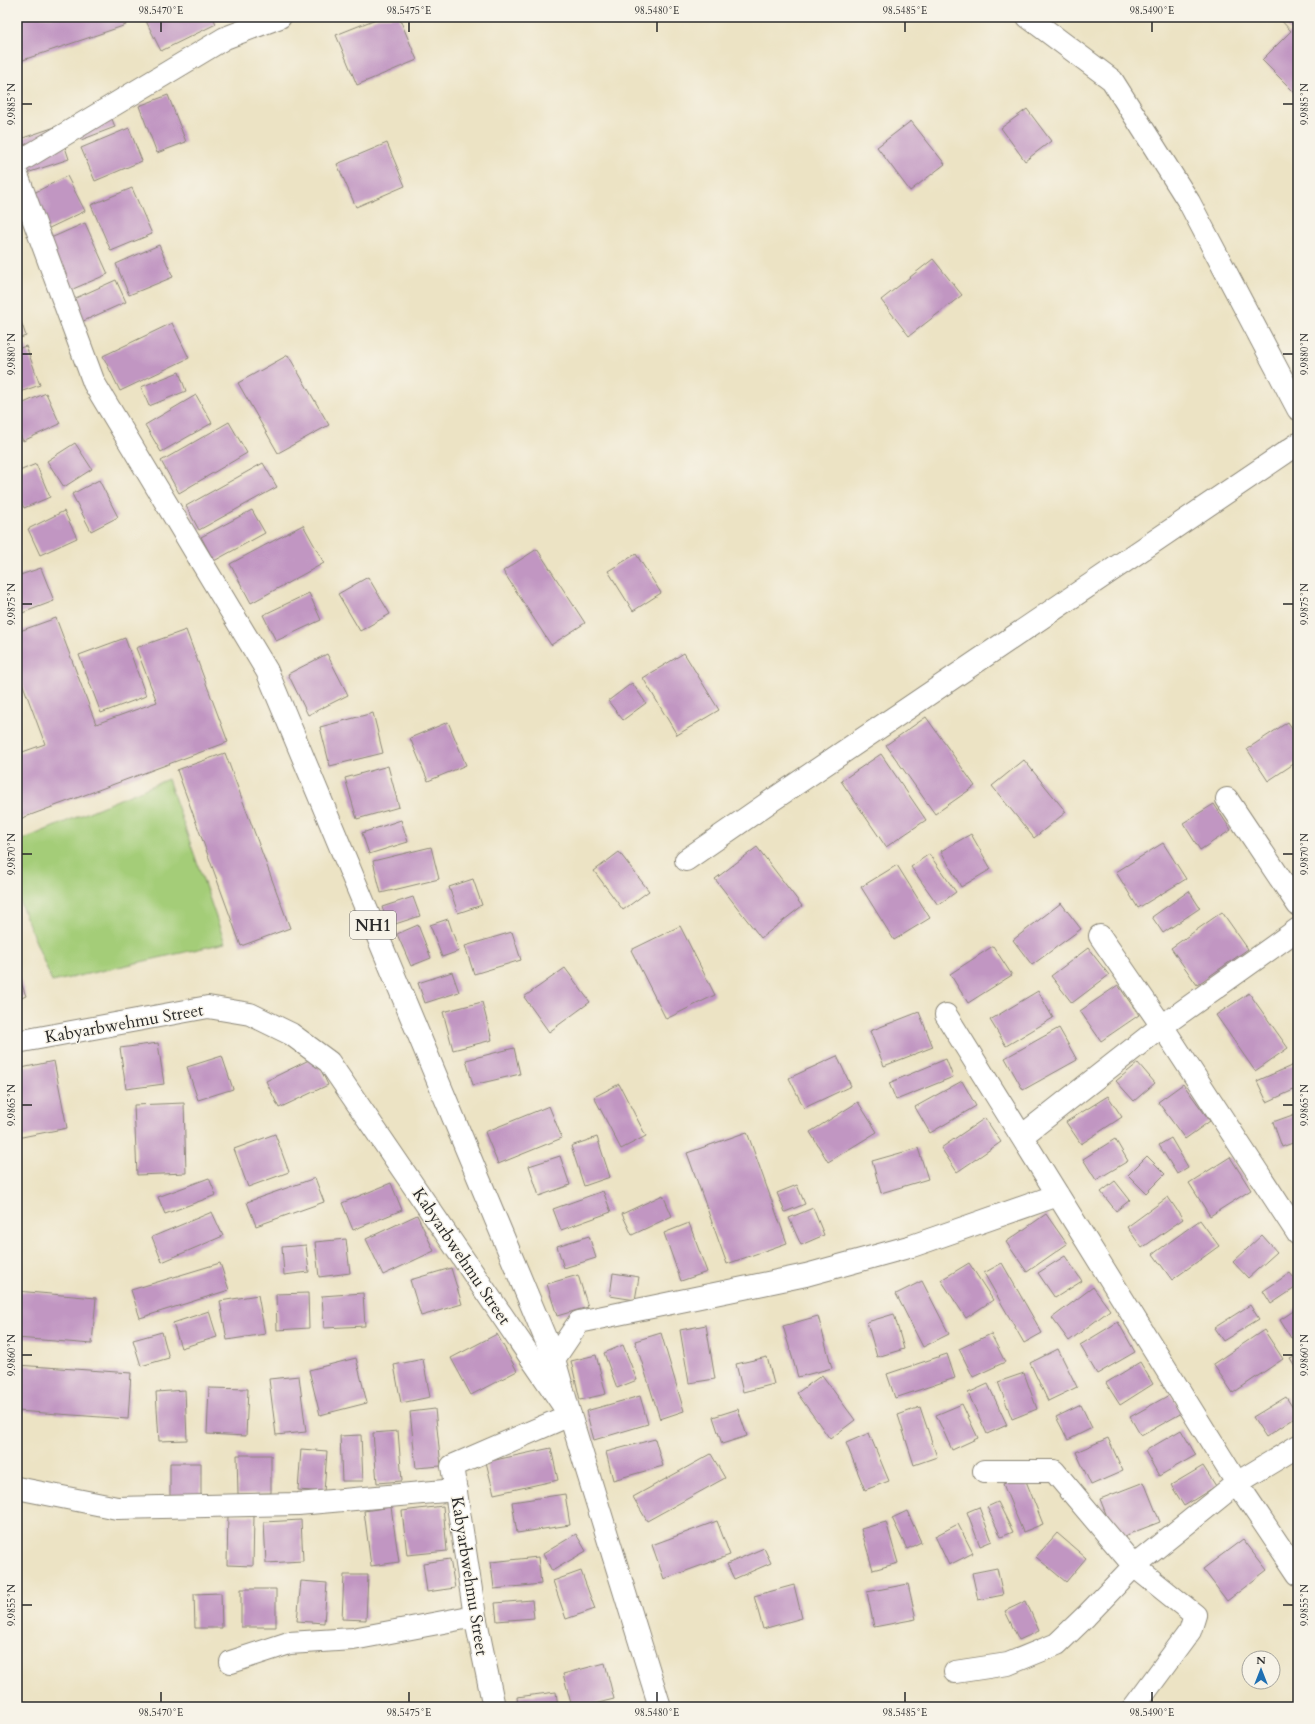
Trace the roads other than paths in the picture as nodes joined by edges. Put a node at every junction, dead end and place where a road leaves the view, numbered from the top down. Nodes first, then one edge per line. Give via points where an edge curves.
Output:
1 (280, 17) edge
2 (1028, 17) edge
3 (17, 163) edge
4 (17, 175) edge
5 (1298, 409) edge
6 (1298, 444) edge
7 (1227, 799) dead end
8 (686, 860) dead end
9 (1298, 905) edge
10 (1298, 929) edge
11 (1100, 936) dead end
12 (946, 1014) dead end
13 (1162, 1026) junction
14 (17, 1042) edge
15 (1022, 1136) junction
16 (1058, 1195) junction
17 (1298, 1234) edge
18 (554, 1359) junction
19 (570, 1415) junction
20 (1298, 1446) edge
21 (984, 1471) dead end
22 (1237, 1483) junction
23 (17, 1488) edge
24 (456, 1490) junction
25 (1134, 1566) junction
26 (1298, 1574) edge
27 (475, 1616) junction
28 (231, 1662) dead end
29 (955, 1672) dead end
30 (494, 1707) edge
31 (660, 1707) edge
32 (1134, 1707) edge

1 - 3 main road via 225,38
2 - 5 main road via 1112,80 1189,202
4 - 18 main road, NH1 via 94,383 267,671
6 - 8 main road
7 - 9 main road
10 - 13 main road
11 - 13 main road
12 - 15 main road
13 - 15 main road
13 - 17 main road
14 - 19 main road, Kabyarbwehmu Street via 208,1007 250,1014 291,1034 329,1062
15 - 16 main road
16 - 18 main road via 912,1246 806,1275 579,1322
16 - 22 main road
18 - 19 main road, NH1
19 - 24 main road, Kabyarbwehmu Street via 452,1466
19 - 31 main road, NH1
20 - 22 main road
21 - 25 main road via 1054,1471
22 - 25 main road
22 - 26 main road
23 - 24 main road via 117,1508 298,1504
24 - 27 main road, Kabyarbwehmu Street
25 - 29 main road via 1057,1644 1008,1664
25 - 32 main road via 1195,1615 1190,1631
27 - 28 main road via 353,1639 289,1643
27 - 30 main road, Kabyarbwehmu Street

